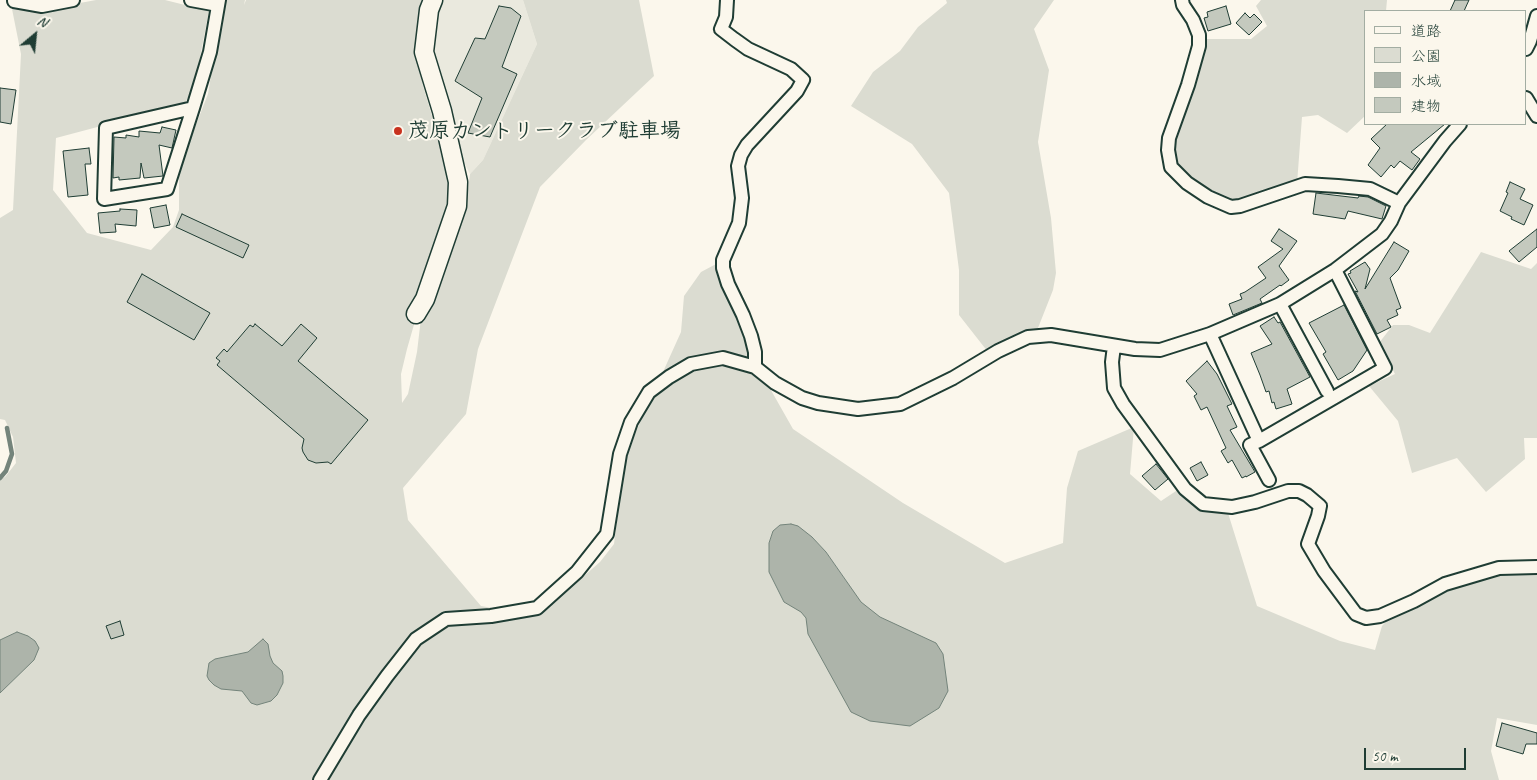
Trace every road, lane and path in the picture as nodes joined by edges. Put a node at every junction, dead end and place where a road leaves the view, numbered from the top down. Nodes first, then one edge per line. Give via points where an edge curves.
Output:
1 (73, 0) edge
2 (191, 0) edge
3 (433, 0) edge
4 (727, 0) edge
5 (1182, 0) edge
6 (14, 1) dead end
7 (218, 2) edge
8 (1537, 16) edge
9 (1527, 47) edge
10 (1527, 100) edge
11 (193, 108) junction
12 (1537, 116) edge
13 (1459, 125) edge
14 (1399, 203) junction
15 (1335, 270) junction
16 (1280, 304) junction
17 (416, 314) dead end
18 (1210, 334) junction
19 (1114, 346) junction
20 (755, 367) junction
21 (1327, 391) dead end
22 (1259, 441) junction
23 (1268, 480) dead end
24 (1537, 566) edge
25 (320, 780) edge

1 - 6 street via 42,6
2 - 7 street
3 - 17 street via 424,52 458,182 457,206 425,299
4 - 20 street via 721,29 748,49 791,69 803,80 797,91 747,145 738,166 742,198 739,222 726,250 723,268 751,336
5 - 14 street via 1199,35 1200,46 1169,138 1168,150 1171,167 1187,183 1231,207 1305,184 1370,190
7 - 11 street via 210,52
8 - 9 street
10 - 12 street
11 - 11 street via 167,189 104,199 106,128
13 - 14 street
14 - 15 street via 1382,234
15 - 16 street
15 - 22 street via 1384,368
16 - 18 street
16 - 21 street
18 - 19 street via 1160,350
18 - 22 street
19 - 20 street via 1051,335 1028,338 900,404 858,409 802,398
19 - 24 street via 1112,377 1118,396 1185,489 1203,504 1232,507 1288,491 1299,491 1320,506 1308,544 1356,614 1366,618 1380,616 1445,584 1499,568
20 - 25 street via 723,358 692,364 649,392 632,422 620,454 606,534 577,572 537,608 446,619 416,639 359,715
22 - 23 street via 1250,445

